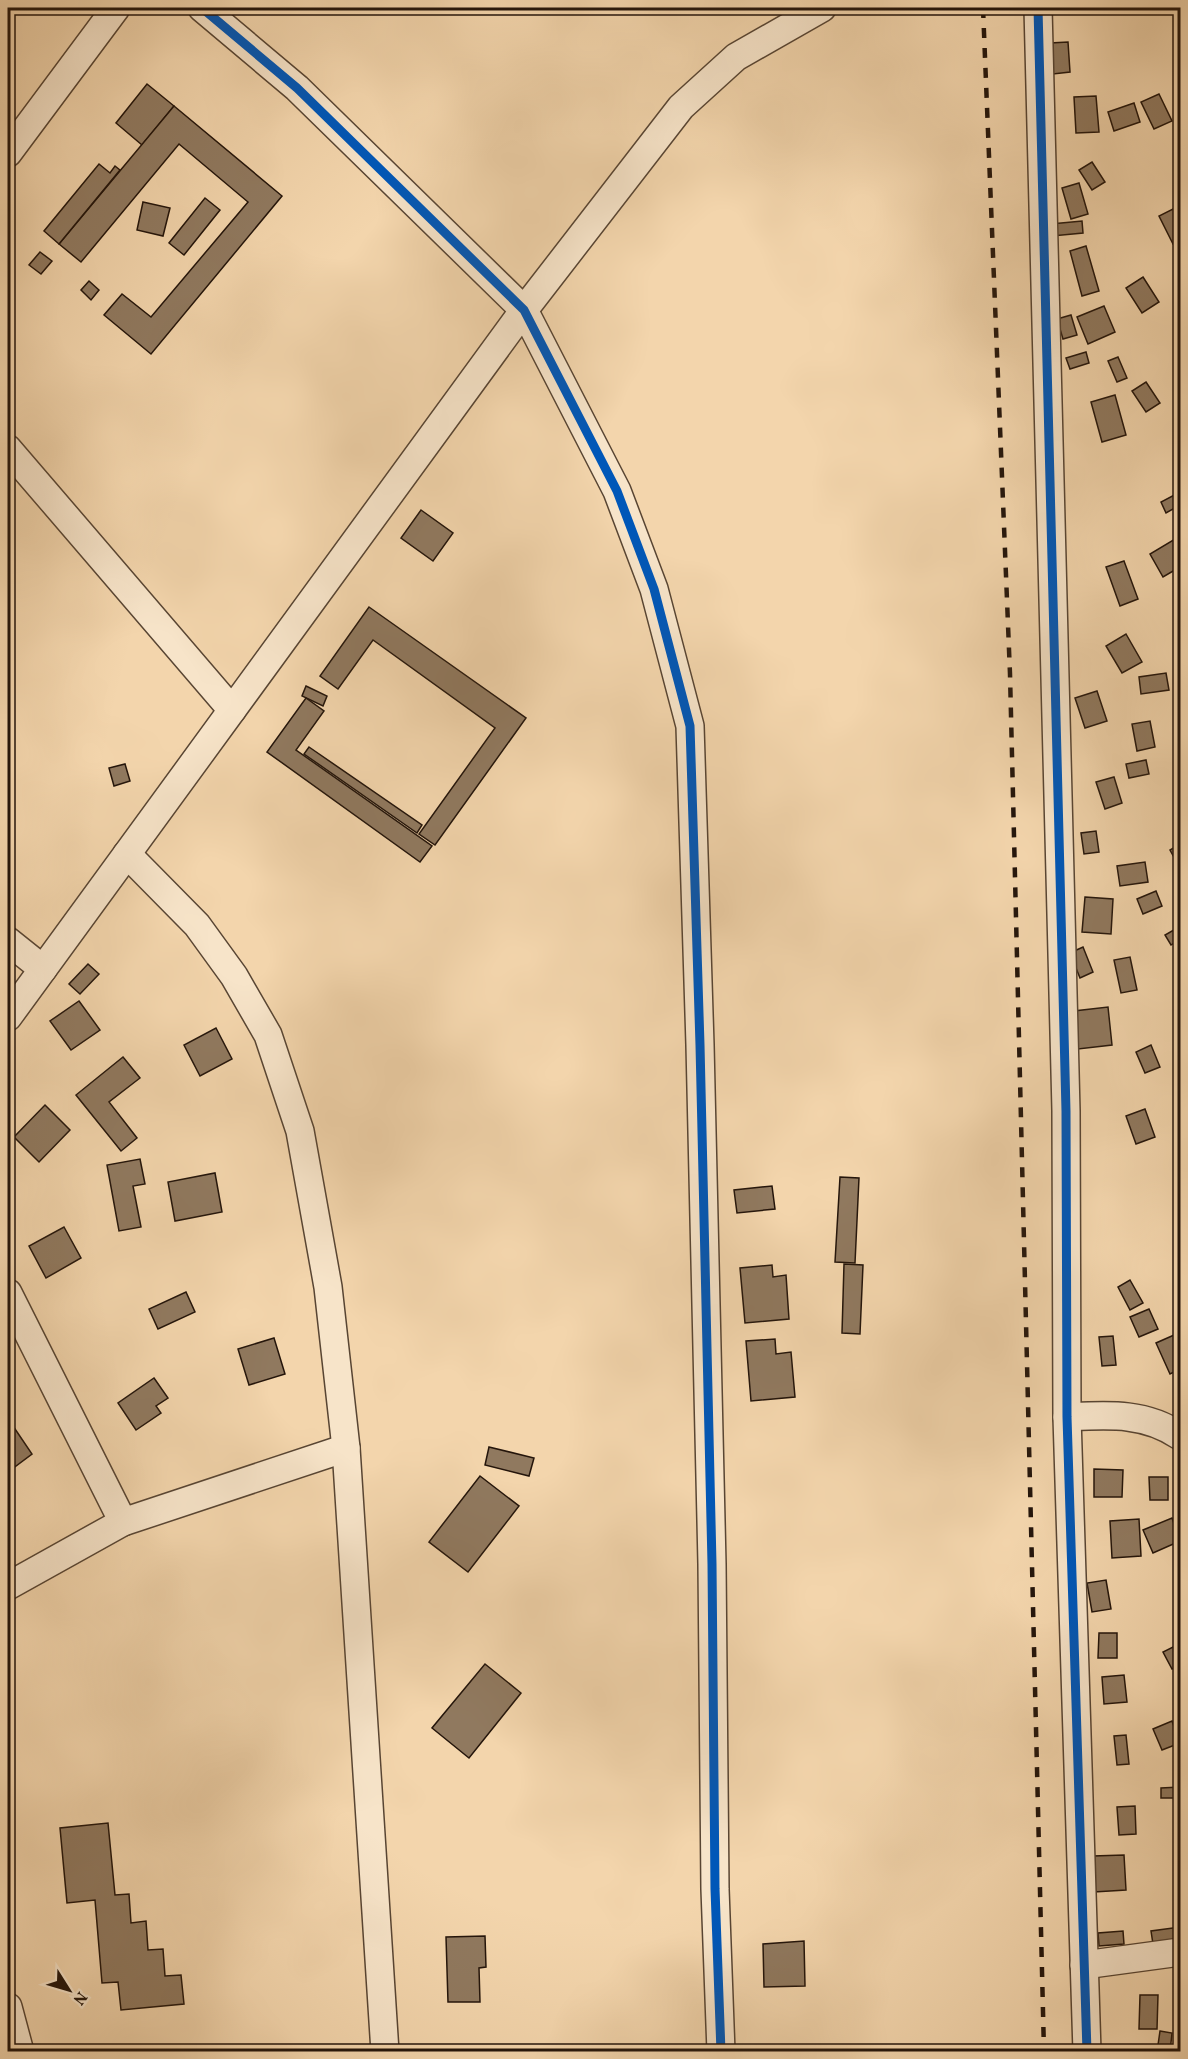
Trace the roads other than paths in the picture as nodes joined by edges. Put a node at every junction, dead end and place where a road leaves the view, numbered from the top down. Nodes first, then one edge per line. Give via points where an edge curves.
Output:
1 (116, 8) edge
2 (202, 8) edge
3 (822, 8) edge
4 (1038, 8) edge
5 (8, 153) edge
6 (524, 310) junction
7 (8, 449) edge
8 (232, 710) junction
9 (127, 854) junction
10 (8, 941) edge
11 (43, 969) junction
12 (8, 1017) edge
13 (8, 1293) edge
14 (1067, 1417) junction
15 (1180, 1436) edge
16 (346, 1448) junction
17 (123, 1522) junction
18 (8, 1586) edge
19 (1180, 1952) edge
20 (1084, 1965) junction
21 (8, 2007) edge
22 (20, 2052) edge
23 (385, 2052) edge
24 (721, 2052) edge
25 (1087, 2052) edge

1 - 5 street
2 - 6 street via 297,88
3 - 6 street via 736,57 681,107
4 - 14 street via 1066,1111
6 - 8 street
6 - 24 street via 617,491 654,589 690,726
7 - 8 street
8 - 9 street
9 - 11 street
9 - 16 street via 197,925 234,976 268,1035 300,1131 328,1287
10 - 11 street
11 - 12 street
13 - 17 street
14 - 15 street via 1121,1414 1150,1420
14 - 20 street
16 - 17 street
16 - 23 street
17 - 18 street
19 - 20 street
20 - 25 street
21 - 22 street

